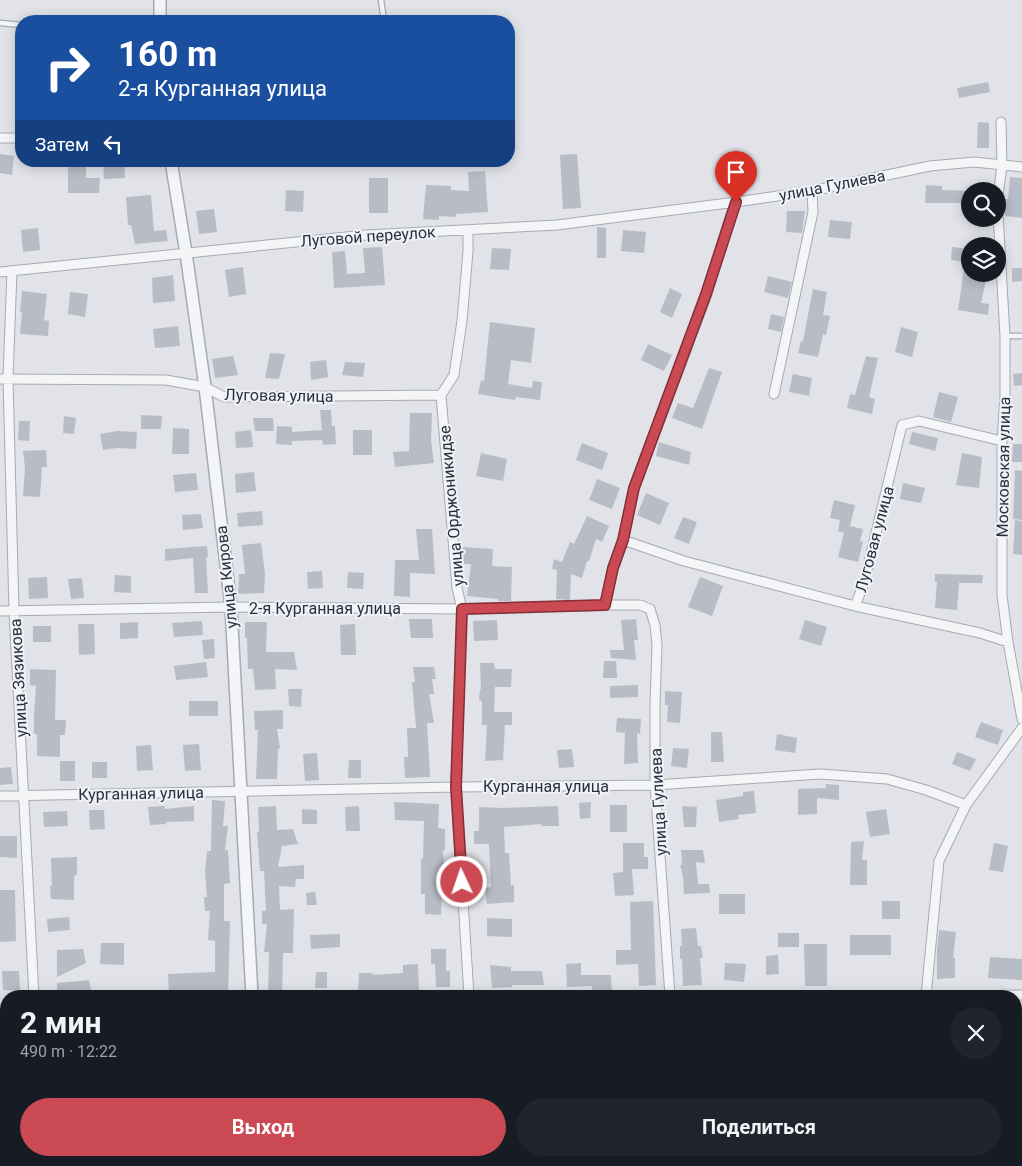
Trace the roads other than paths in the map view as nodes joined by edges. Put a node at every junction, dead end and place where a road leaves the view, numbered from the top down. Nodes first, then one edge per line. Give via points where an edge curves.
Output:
1 (381, 0) edge
2 (159, 1) edge
3 (160, 15) edge
4 (383, 15) edge
5 (1, 23) edge
6 (15, 24) edge
7 (1001, 122) dead end
8 (0, 138) edge
9 (15, 138) edge
10 (1002, 166) junction
11 (172, 167) edge
12 (1022, 167) edge
13 (1000, 182) edge
14 (812, 191) junction
15 (736, 202) junction
16 (999, 227) edge
17 (468, 230) junction
18 (186, 252) junction
19 (12, 271) junction
20 (0, 272) edge
21 (1005, 336) junction
22 (1022, 336) edge
23 (4, 379) edge
24 (205, 387) junction
25 (774, 394) dead end
26 (441, 395) junction
27 (1002, 441) junction
28 (623, 540) junction
29 (605, 605) junction
30 (855, 606) junction
31 (230, 607) junction
32 (462, 609) junction
33 (650, 609) joint
34 (0, 611) edge
35 (14, 611) junction
36 (1008, 642) junction
37 (1022, 719) edge
38 (1022, 728) edge
39 (655, 785) junction
40 (456, 787) junction
41 (240, 790) junction
42 (24, 795) junction
43 (0, 796) edge
44 (966, 805) junction
45 (34, 990) edge
46 (252, 990) edge
47 (469, 990) edge
48 (670, 990) edge
49 (927, 990) edge

1 - 4 lane
2 - 3 street
5 - 6 lane
7 - 10 street
8 - 9 street
10 - 12 street, улица Гулиева
10 - 13 street
10 - 14 street, улица Гулиева via 974,162 930,166
11 - 18 street, улица Кирова
14 - 15 street, улица Гулиева
14 - 25 street via 813,212
15 - 17 street, Луговой переулок via 557,225
15 - 28 street via 706,294 634,488
16 - 21 street, Московская улица
17 - 18 street, Луговой переулок via 366,235
17 - 26 street via 462,321 454,375
18 - 19 street, Луговой переулок
18 - 24 street, улица Кирова
19 - 20 street, Луговой переулок
19 - 23 street, улица Зязикова
21 - 22 lane
21 - 27 street, Московская улица
23 - 24 street, Луговая улица via 166,380
23 - 35 street, улица Зязикова
24 - 26 street, Луговая улица via 224,397
24 - 31 street, улица Кирова
26 - 32 street, улица Орджоникидзе via 457,588
27 - 30 street, Луговая улица via 919,421 902,425 864,583
27 - 36 street, Московская улица via 1002,595
28 - 29 street
28 - 30 street, Луговая улица via 684,561
29 - 32 street, 2-я Курганная улица
29 - 33 street, 2-я Курганная улица
30 - 36 street
31 - 32 street, 2-я Курганная улица
31 - 35 street, 2-я Курганная улица
31 - 41 street, улица Кирова
32 - 40 street, улица Орджоникидзе
33 - 39 street, улица Гулиева via 657,645
34 - 35 street, 2-я Курганная улица
35 - 42 street, улица Зязикова
36 - 37 street, Московская улица
38 - 44 street
39 - 40 street, Курганная улица
39 - 44 street, Курганная улица via 820,774 887,779
39 - 48 street, улица Гулиева
40 - 41 street, Курганная улица
40 - 47 street, улица Орджоникидзе
41 - 42 street, Курганная улица
41 - 46 street, улица Кирова
42 - 43 street, Курганная улица
42 - 45 street, улица Зязикова
44 - 49 street via 939,861

